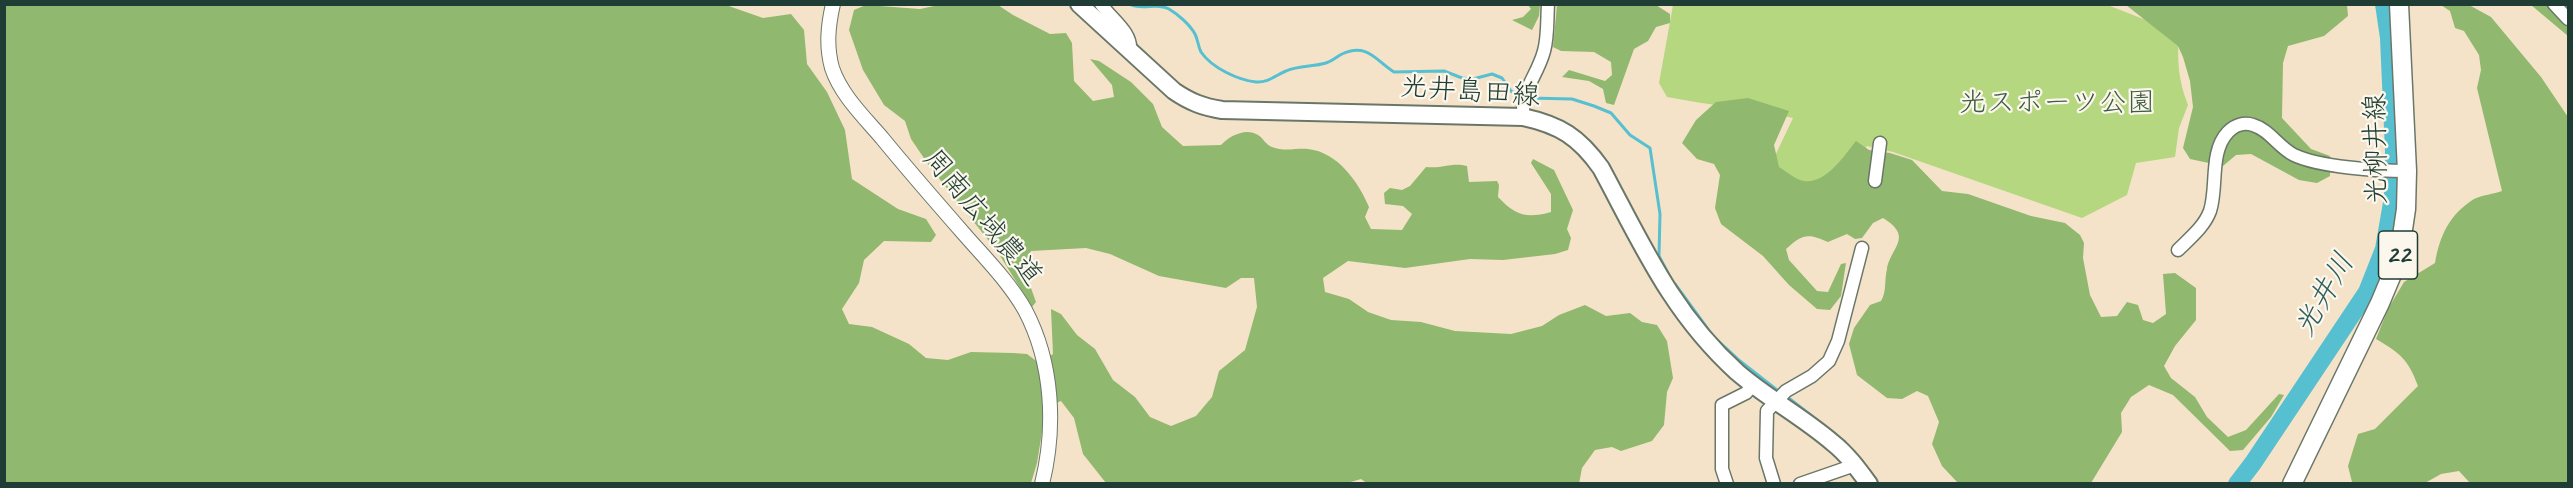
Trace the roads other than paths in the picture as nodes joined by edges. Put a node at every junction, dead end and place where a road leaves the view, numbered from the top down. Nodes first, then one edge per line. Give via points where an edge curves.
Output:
1 (833, 4) edge
2 (1078, 4) edge
3 (1101, 4) edge
4 (1548, 4) edge
5 (2399, 4) edge
6 (2554, 4) edge
7 (2568, 20) edge
8 (1130, 50) junction
9 (1523, 117) junction
10 (1880, 143) dead end
11 (2397, 171) junction
12 (1875, 181) dead end
13 (1862, 248) dead end
14 (2178, 250) dead end
15 (1754, 384) junction
16 (1777, 402) junction
17 (1855, 465) junction
18 (1042, 483) edge
19 (1727, 483) edge
20 (1774, 483) edge
21 (1800, 483) edge
22 (1869, 483) edge
23 (2292, 483) edge

1 - 18 street, 周南広域農道 via 828,45 842,90 1012,290 1025,311 1038,343 1050,399 1050,435
2 - 8 main road, 光井島田線
3 - 8 street via 1131,42
4 - 9 street via 1545,48 1524,93
5 - 11 main road, 光柳井線 / 22
6 - 7 street
8 - 9 main road, 光井島田線 via 1190,102 1214,109
9 - 15 main road, 光井島田線 via 1565,131 1589,151 1682,312 1707,342
10 - 12 street
11 - 14 street via 2305,159 2286,150 2265,131 2243,124 2232,128 2223,138 2209,213
11 - 23 main road, 光柳井線 / 22 via 2406,208 2393,272
13 - 16 street via 1839,341 1829,361 1786,391
15 - 16 main road, 光井島田線
15 - 19 street via 1746,393 1722,405 1722,469
16 - 17 main road, 光井島田線 via 1833,442
16 - 20 street via 1767,411 1766,458
17 - 21 street
17 - 22 main road, 光井島田線

